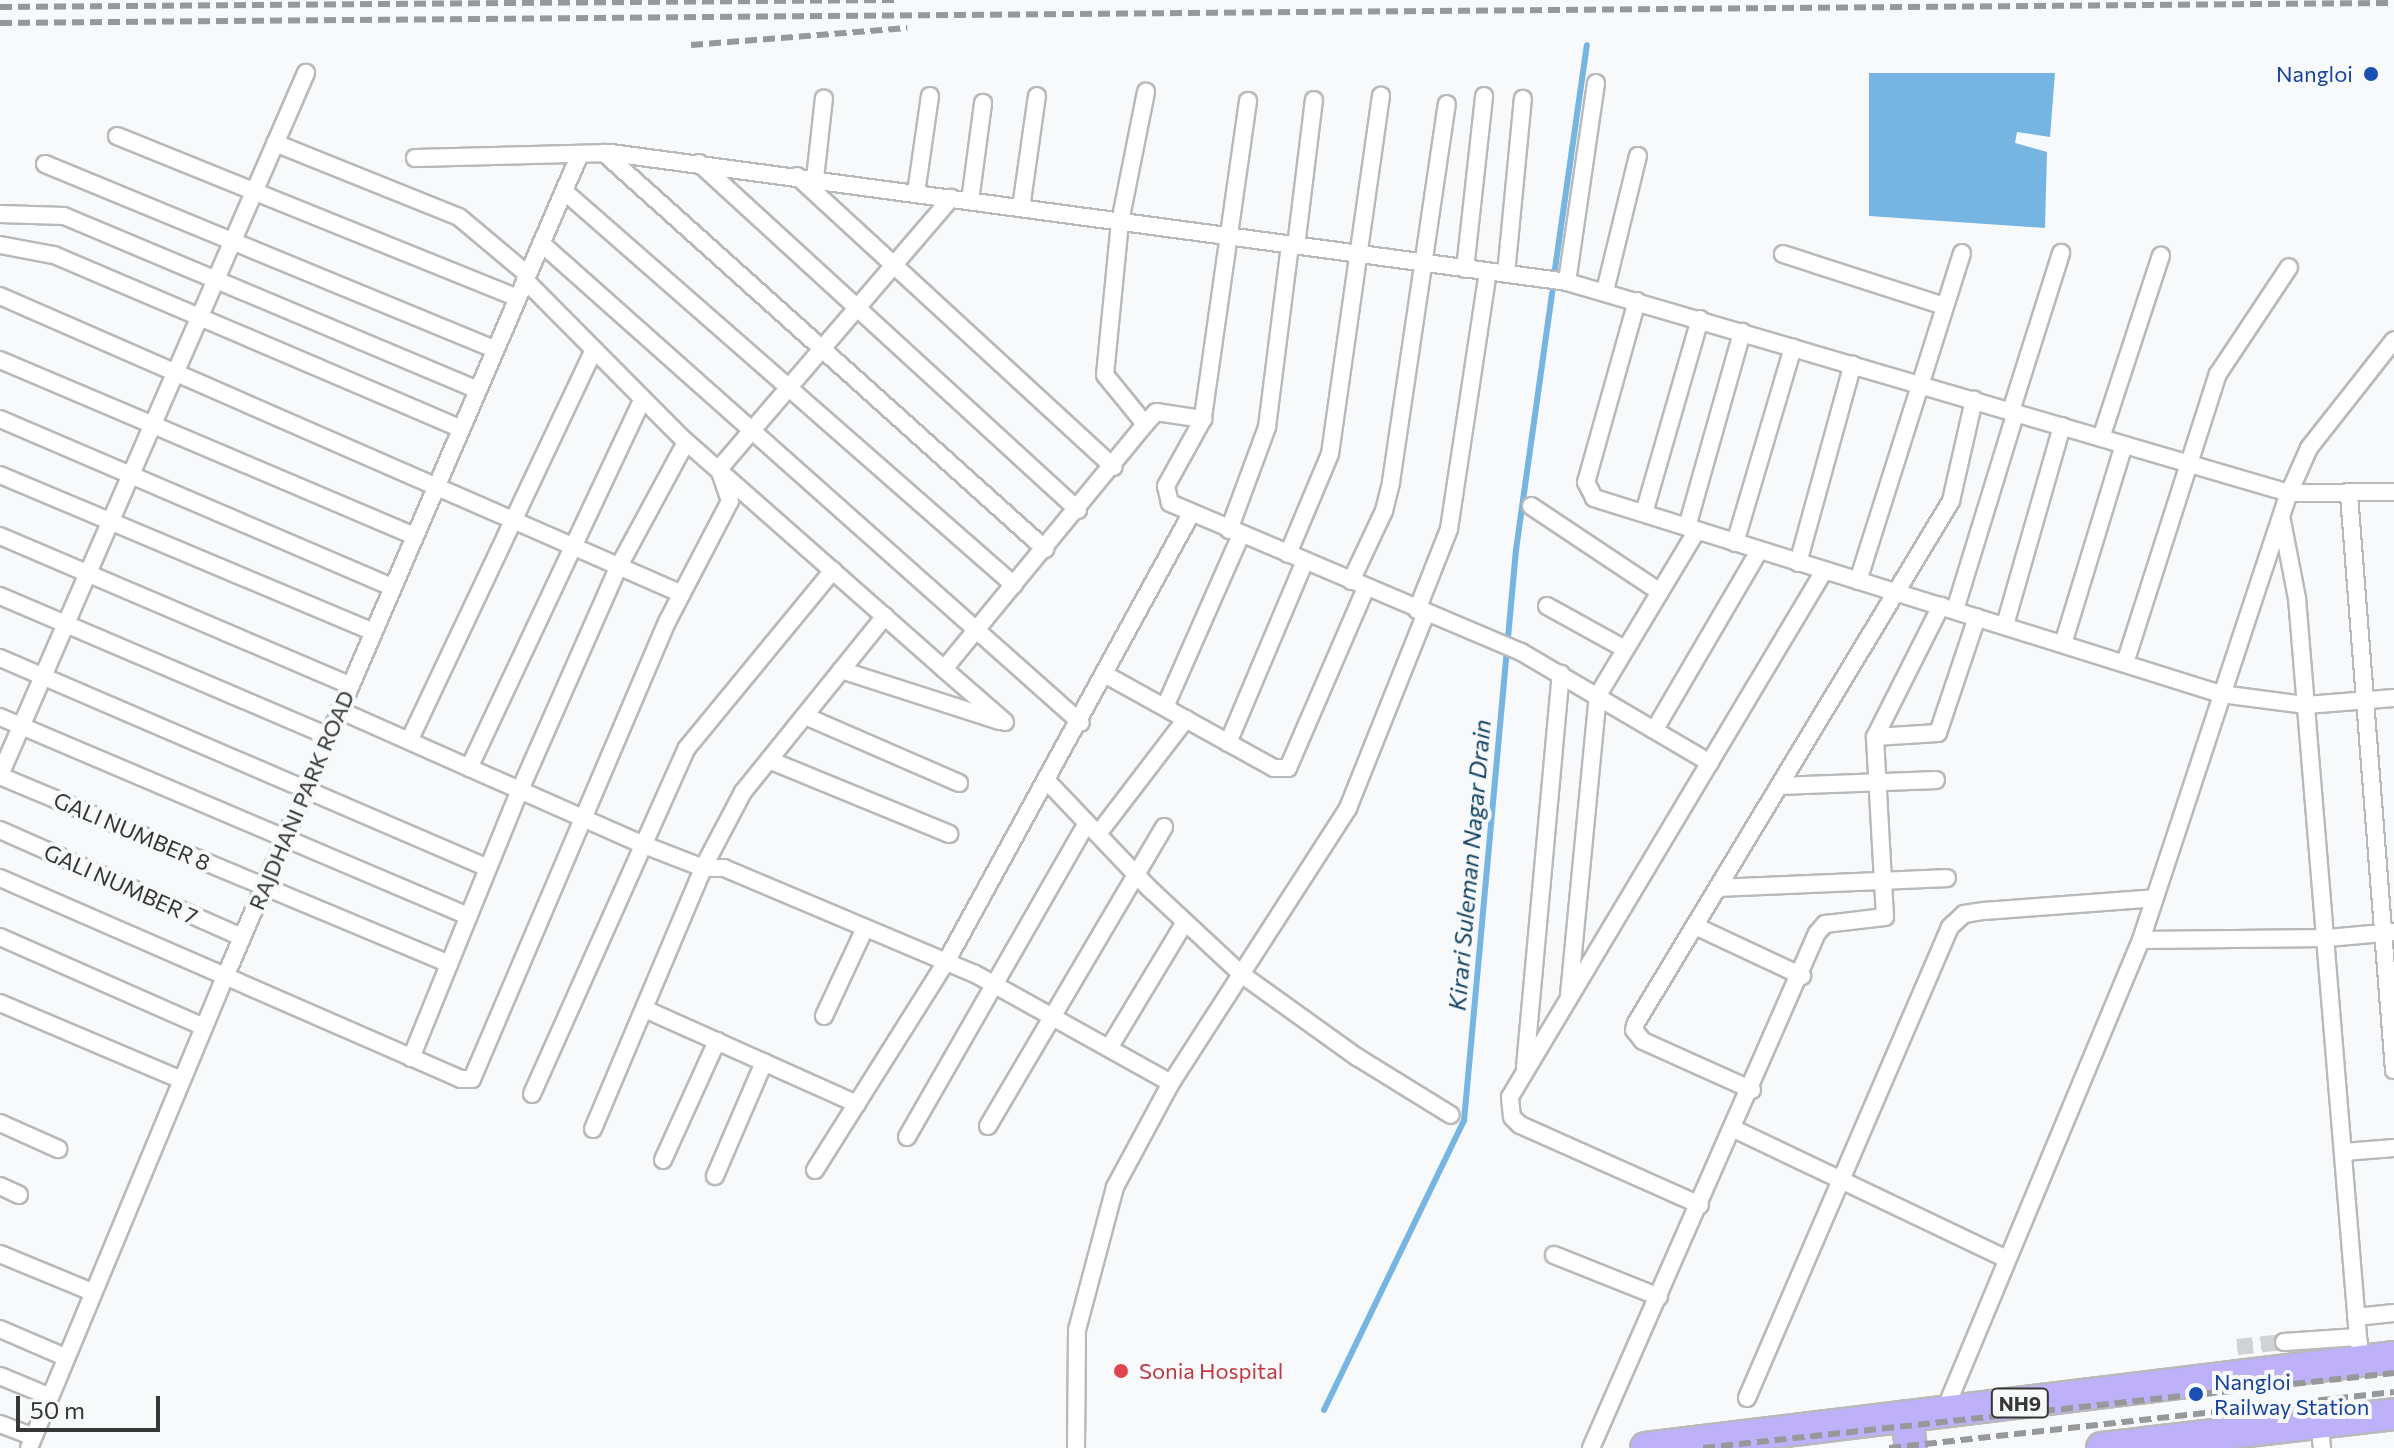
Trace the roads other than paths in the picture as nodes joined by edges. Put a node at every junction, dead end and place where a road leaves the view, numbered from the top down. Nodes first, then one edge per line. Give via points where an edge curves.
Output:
1 (306, 73) dead end
2 (1596, 83) dead end
3 (1146, 92) dead end
4 (930, 96) dead end
5 (1037, 96) dead end
6 (1381, 96) dead end
7 (1484, 96) dead end
8 (824, 98) dead end
9 (1523, 99) dead end
10 (1314, 100) dead end
11 (1248, 101) dead end
12 (983, 103) dead end
13 (1447, 104) dead end
14 (117, 136) dead end
15 (275, 143) junction
16 (604, 153) junction
17 (580, 154) junction
18 (1638, 156) dead end
19 (415, 158) dead end
20 (699, 163) junction
21 (45, 164) dead end
22 (797, 176) junction
23 (815, 179) junction
24 (564, 191) junction
25 (254, 192) junction
26 (916, 193) junction
27 (951, 198) junction
28 (970, 201) junction
29 (1021, 208) junction
30 (0, 214) edge
31 (1120, 222) junction
32 (1230, 237) junction
33 (233, 240) junction
34 (541, 243) junction
35 (0, 245) edge
36 (1293, 246) junction
37 (1962, 253) dead end
38 (2061, 253) dead end
39 (1783, 254) dead end
40 (1358, 255) junction
41 (2161, 256) dead end
42 (1422, 264) junction
43 (2289, 267) dead end
44 (892, 268) junction
45 (1465, 269) junction
46 (1488, 272) junction
47 (1506, 274) junction
48 (217, 277) junction
49 (526, 277) junction
50 (1567, 282) junction
51 (1605, 291) junction
52 (0, 296) edge
53 (517, 298) junction
54 (1637, 301) junction
55 (1944, 306) junction
56 (856, 310) junction
57 (198, 319) junction
58 (1700, 319) junction
59 (1742, 332) junction
60 (2394, 340) edge
61 (823, 347) junction
62 (1793, 347) junction
63 (494, 349) junction
64 (594, 350) junction
65 (0, 360) edge
66 (1853, 364) junction
67 (175, 372) junction
68 (1917, 383) junction
69 (788, 388) junction
70 (477, 390) junction
71 (643, 399) junction
72 (1974, 400) junction
73 (2014, 412) junction
74 (0, 419) edge
75 (1203, 419) junction
76 (153, 424) junction
77 (1145, 424) junction
78 (2062, 426) junction
79 (460, 428) junction
80 (754, 428) junction
81 (2101, 438) junction
82 (686, 442) junction
83 (2124, 445) junction
84 (2186, 463) junction
85 (1114, 467) junction
86 (719, 469) junction
87 (0, 475) edge
88 (131, 475) junction
89 (436, 484) junction
90 (2394, 492) edge
91 (2289, 493) junction
92 (2349, 495) junction
93 (1531, 506) dead end
94 (1078, 510) junction
95 (1644, 513) junction
96 (1191, 514) junction
97 (2281, 519) junction
98 (516, 520) junction
99 (109, 524) junction
100 (1692, 529) junction
101 (1235, 532) junction
102 (0, 536) edge
103 (414, 536) junction
104 (1735, 543) junction
105 (571, 545) junction
106 (1045, 549) junction
107 (1759, 551) junction
108 (1288, 554) junction
109 (1305, 561) junction
110 (1798, 563) junction
111 (619, 566) junction
112 (833, 570) junction
113 (1824, 571) junction
114 (87, 574) junction
115 (1858, 581) junction
116 (1014, 585) junction
117 (1359, 585) junction
118 (392, 587) junction
119 (1660, 592) junction
120 (1898, 593) junction
121 (682, 594) junction
122 (0, 596) edge
123 (1547, 606) dead end
124 (1948, 608) junction
125 (1421, 612) junction
126 (885, 616) junction
127 (1977, 617) junction
128 (2005, 625) junction
129 (65, 626) junction
130 (978, 627) junction
131 (373, 632) junction
132 (2063, 644) junction
133 (1625, 649) junction
134 (0, 658) edge
135 (2125, 663) junction
136 (944, 669) junction
137 (841, 670) junction
138 (1561, 674) junction
139 (1106, 675) junction
140 (43, 677) junction
141 (350, 685) junction
142 (2221, 694) junction
143 (1598, 695) junction
144 (2394, 698) edge
145 (2361, 701) junction
146 (2306, 705) junction
147 (1165, 707) junction
148 (339, 710) junction
149 (805, 716) junction
150 (0, 717) edge
151 (1186, 719) junction
152 (1081, 723) junction
153 (21, 726) junction
154 (1655, 729) junction
155 (328, 736) junction
156 (1875, 737) junction
157 (409, 741) junction
158 (1228, 743) junction
159 (769, 760) junction
160 (1710, 763) junction
161 (469, 768) junction
162 (0, 775) edge
163 (1936, 780) dead end
164 (1048, 782) junction
165 (959, 783) dead end
166 (1878, 784) junction
167 (1780, 786) junction
168 (306, 789) junction
169 (520, 790) junction
170 (582, 817) junction
171 (1164, 827) dead end
172 (1092, 828) junction
173 (0, 830) edge
174 (949, 834) dead end
175 (286, 835) junction
176 (639, 843) junction
177 (488, 868) junction
178 (703, 868) junction
179 (1135, 873) junction
180 (0, 878) edge
181 (1947, 878) dead end
182 (1883, 881) junction
183 (264, 886) junction
184 (1719, 888) junction
185 (2155, 898) junction
186 (468, 916) junction
187 (1185, 922) junction
188 (1697, 927) junction
189 (865, 928) junction
190 (2388, 932) edge
191 (0, 937) edge
192 (242, 937) junction
193 (2328, 938) junction
194 (2141, 940) junction
195 (946, 962) junction
196 (449, 964) junction
197 (1241, 974) junction
198 (1802, 976) junction
199 (225, 977) junction
200 (994, 985) junction
201 (1568, 1000) junction
202 (0, 1003) edge
203 (647, 1010) junction
204 (824, 1016) dead end
205 (1053, 1017) junction
206 (204, 1027) junction
207 (717, 1041) junction
208 (1109, 1048) junction
209 (411, 1058) junction
210 (764, 1062) junction
211 (2394, 1070) edge
212 (1525, 1073) junction
213 (181, 1080) junction
214 (1171, 1083) junction
215 (1752, 1090) junction
216 (532, 1094) dead end
217 (857, 1104) junction
218 (1451, 1115) dead end
219 (0, 1123) edge
220 (988, 1126) dead end
221 (593, 1129) dead end
222 (1734, 1129) junction
223 (907, 1137) dead end
224 (2394, 1148) edge
225 (58, 1149) dead end
226 (2344, 1152) junction
227 (663, 1160) dead end
228 (815, 1170) dead end
229 (715, 1176) dead end
230 (1841, 1181) junction
231 (0, 1186) edge
232 (19, 1195) dead end
233 (1700, 1205) junction
234 (0, 1254) edge
235 (1554, 1255) dead end
236 (2006, 1259) junction
237 (92, 1292) junction
238 (1659, 1297) junction
239 (2394, 1313) edge
240 (2356, 1317) junction
241 (0, 1329) edge
242 (2284, 1342) tunnel mouth
243 (2360, 1349) junction
244 (65, 1357) junction
245 (2394, 1357) edge
246 (0, 1376) edge
247 (48, 1396) junction
248 (1747, 1398) dead end
249 (1944, 1412) junction
250 (2394, 1414) edge
251 (1907, 1416) junction
252 (0, 1424) edge
253 (2321, 1435) edge
254 (30, 1442) edge
255 (1076, 1448) edge
256 (1591, 1448) edge
257 (1646, 1448) edge
258 (1911, 1448) edge
259 (2103, 1448) edge

1 - 15 street
2 - 50 street
3 - 31 street
4 - 26 street
5 - 29 street
6 - 40 street
7 - 45 street
8 - 23 street
9 - 47 street
10 - 36 street
11 - 32 street
12 - 28 street
13 - 42 street
14 - 25 street
15 - 25 street
15 - 49 street via 459,217
16 - 17 street
16 - 20 street
16 - 61 street
17 - 19 street
17 - 24 street, RAJDHANI PARK ROAD
18 - 51 street
20 - 22 street
20 - 56 street
21 - 33 street
22 - 23 street
22 - 44 street
23 - 26 street
24 - 34 street, RAJDHANI PARK ROAD
24 - 69 street
25 - 33 street
25 - 53 street
26 - 27 street
27 - 28 street
27 - 44 street
28 - 29 street
29 - 31 street
30 - 48 street via 64,216
31 - 32 street
31 - 77 street via 1105,375
32 - 36 street
32 - 75 street
33 - 48 street
33 - 63 street
34 - 49 street, RAJDHANI PARK ROAD
34 - 80 street
35 - 57 street via 54,255
36 - 40 street
36 - 101 street via 1267,427
37 - 55 street
38 - 73 street
39 - 55 street
40 - 42 street
40 - 108 street via 1330,454
41 - 81 street
42 - 45 street
42 - 117 street via 1391,482
43 - 84 street via 2218,374
44 - 56 street
44 - 85 street
45 - 46 street
46 - 47 street
46 - 125 street via 1449,529
47 - 50 street
48 - 57 street
48 - 70 street
49 - 53 street, RAJDHANI PARK ROAD
49 - 64 street
50 - 51 street
51 - 54 street
52 - 67 street
53 - 63 street, RAJDHANI PARK ROAD
54 - 58 street
54 - 95 street via 1585,488 1594,498
55 - 68 street
56 - 61 street
56 - 94 street
57 - 67 street
57 - 79 street
58 - 59 street
58 - 95 street
59 - 62 street
59 - 100 street
60 - 91 street via 2309,448
61 - 69 street
61 - 106 street
62 - 66 street
62 - 104 street
63 - 70 street, RAJDHANI PARK ROAD
64 - 71 street
64 - 98 street
65 - 76 street
66 - 68 street
66 - 110 street
67 - 76 street
67 - 89 street
68 - 72 street
68 - 115 street
69 - 80 street
69 - 116 street
70 - 79 street, RAJDHANI PARK ROAD
71 - 82 street
71 - 105 street
72 - 73 street
72 - 120 street via 1951,501
73 - 78 street
73 - 124 street
74 - 88 street
75 - 77 street via 1156,412
75 - 96 street via 1166,486 1170,503
76 - 88 street
76 - 103 street
77 - 85 street
78 - 81 street
78 - 128 street
79 - 89 street, RAJDHANI PARK ROAD
80 - 86 street
80 - 130 street
81 - 83 street
82 - 86 street
82 - 111 street
83 - 84 street
83 - 132 street
84 - 91 street
84 - 135 street
85 - 94 street
86 - 112 street
86 - 121 street via 730,501
87 - 99 street
88 - 99 street
88 - 118 street
89 - 98 street
89 - 103 street, RAJDHANI PARK ROAD
90 - 92 street
91 - 92 street
91 - 97 street
92 - 145 street
93 - 119 street
94 - 106 street
95 - 100 street
96 - 101 street
96 - 139 street
97 - 142 street
97 - 146 street via 2297,598
98 - 105 street
98 - 157 street
99 - 114 street
99 - 131 street
100 - 104 street
100 - 119 street
101 - 108 street
101 - 147 street
102 - 114 street
103 - 118 street, RAJDHANI PARK ROAD
104 - 107 street
105 - 111 street
105 - 161 street
106 - 116 street
107 - 110 street
107 - 154 street
108 - 109 street
109 - 117 street
109 - 158 street
110 - 113 street
111 - 121 street
111 - 169 street
112 - 126 street
112 - 176 street via 687,748
113 - 115 street
113 - 160 street
114 - 129 street
114 - 141 street
115 - 120 street
116 - 130 street
117 - 125 street
117 - 158 street via 1292,764 1274,768
118 - 131 street, RAJDHANI PARK ROAD
119 - 133 street
120 - 124 street
120 - 167 street
121 - 170 street
122 - 129 street
123 - 133 street
124 - 127 street
124 - 156 street
125 - 138 street
125 - 197 street via 1348,808
126 - 136 street
126 - 137 street
127 - 128 street
127 - 156 street via 1938,733
128 - 132 street
129 - 140 street
129 - 155 street
130 - 136 street
130 - 152 street
131 - 141 street, RAJDHANI PARK ROAD
132 - 135 street
133 - 143 street
134 - 140 street
135 - 142 street
136 - 137 street via 1005,722 943,707
137 - 149 street
138 - 143 street
138 - 212 street
139 - 147 street
139 - 152 street
140 - 153 street
140 - 168 street
141 - 148 street, RAJDHANI PARK ROAD
142 - 146 street
142 - 185 street
143 - 154 street
143 - 201 street
144 - 145 street
145 - 146 street
145 - 190 street
146 - 193 street
147 - 151 street
148 - 155 street, RAJDHANI PARK ROAD
148 - 157 street
149 - 159 street
149 - 165 street
150 - 153 street
151 - 158 street
151 - 172 street
152 - 164 street
153 - 162 street
153 - 175 street
154 - 160 street
155 - 168 street, RAJDHANI PARK ROAD
156 - 166 street
157 - 161 street
159 - 174 street
159 - 178 street via 743,792
160 - 201 street
161 - 169 street
162 - 183 street, GALI NUMBER 8
163 - 166 street
164 - 172 street
164 - 195 street
166 - 167 street
166 - 182 street
167 - 184 street
168 - 175 street, RAJDHANI PARK ROAD
168 - 177 street
169 - 170 street
169 - 177 street
170 - 176 street
170 - 209 street via 472,1079
171 - 179 street
172 - 179 street
172 - 200 street
173 - 192 street, GALI NUMBER 7
175 - 183 street, RAJDHANI PARK ROAD
175 - 186 street
176 - 178 street
176 - 216 street
177 - 186 street
178 - 189 street via 724,868
178 - 203 street
179 - 187 street
179 - 205 street
180 - 199 street
181 - 182 street
182 - 184 street
182 - 198 street via 1885,917 1820,927
183 - 192 street, RAJDHANI PARK ROAD
183 - 196 street, GALI NUMBER 8
184 - 188 street
185 - 194 street
185 - 230 street via 1964,914 1950,927
186 - 196 street
187 - 197 street
187 - 208 street
188 - 198 street
188 - 215 street via 1634,1030 1643,1041
189 - 195 street
189 - 204 street
190 - 193 street
190 - 211 street
191 - 206 street
192 - 199 street, RAJDHANI PARK ROAD
193 - 194 street
193 - 226 street
194 - 236 street
195 - 200 street
195 - 217 street
196 - 209 street
197 - 214 street
197 - 218 street via 1357,1057
198 - 215 street
199 - 206 street, RAJDHANI PARK ROAD
199 - 209 street
200 - 205 street
200 - 223 street
201 - 212 street
202 - 213 street
203 - 207 street
203 - 221 street
205 - 208 street
205 - 220 street
206 - 213 street, RAJDHANI PARK ROAD
207 - 210 street
207 - 227 street
208 - 214 street
210 - 217 street
210 - 229 street
212 - 233 street via 1509,1108 1520,1125
213 - 237 street, RAJDHANI PARK ROAD
214 - 255 street via 1115,1187 1077,1330
215 - 222 street
217 - 228 street
219 - 225 street
222 - 230 street
222 - 233 street
224 - 226 street
226 - 240 street
230 - 236 street
230 - 248 street
231 - 232 street
233 - 238 street
234 - 237 street
235 - 238 street
236 - 249 street
237 - 244 street, RAJDHANI PARK ROAD
238 - 256 street
239 - 240 street
240 - 243 street
241 - 244 street
242 - 243 street
243 - 245 highway, NH9
243 - 249 highway, NH9
244 - 247 street, RAJDHANI PARK ROAD
246 - 247 street
247 - 254 street, RAJDHANI PARK ROAD
249 - 251 highway, NH9
250 - 253 highway
251 - 257 highway, NH9
251 - 258 highway
252 - 254 street
253 - 259 highway

